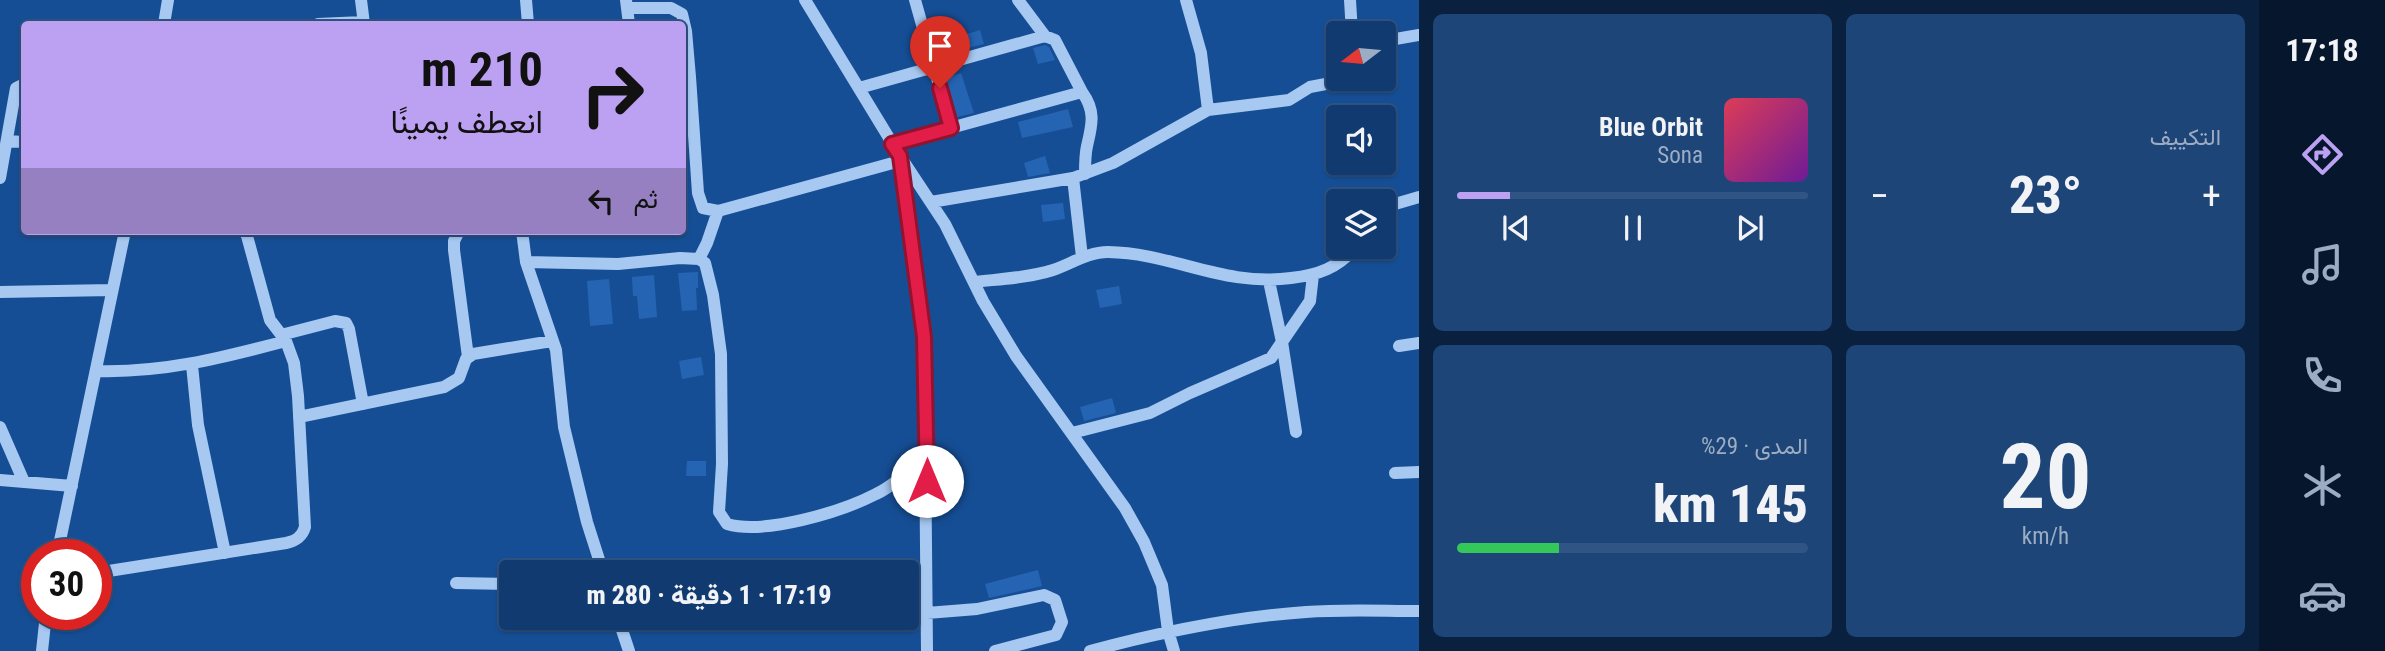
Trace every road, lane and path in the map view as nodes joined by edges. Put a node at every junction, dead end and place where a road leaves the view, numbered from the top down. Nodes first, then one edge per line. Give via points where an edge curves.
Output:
1 (163, 0) edge
2 (361, 0) edge
3 (526, 0) edge
4 (804, 0) edge
5 (915, 0) edge
6 (1018, 0) edge
7 (1186, 0) edge
8 (1350, 0) edge
9 (626, 4) edge
10 (164, 21) edge
11 (363, 21) edge
12 (528, 21) edge
13 (684, 21) edge
14 (1351, 21) edge
15 (686, 31) edge
16 (1419, 35) edge
17 (1045, 36) junction
18 (1396, 39) edge
19 (934, 68) junction
20 (686, 78) edge
21 (1326, 84) edge
22 (21, 86) edge
23 (859, 88) junction
24 (1082, 92) junction
25 (1208, 110) junction
26 (951, 128) junction
27 (7, 141) junction
28 (21, 142) edge
29 (892, 144) junction
30 (900, 159) junction
31 (1079, 176) junction
32 (0, 178) edge
33 (1419, 197) edge
34 (931, 202) junction
35 (1396, 204) edge
36 (718, 211) junction
37 (124, 235) edge
38 (246, 235) edge
39 (457, 235) edge
40 (523, 235) edge
41 (1082, 257) junction
42 (699, 259) junction
43 (1343, 259) edge
44 (526, 262) junction
45 (1314, 275) junction
46 (1269, 281) junction
47 (974, 282) junction
48 (112, 290) junction
49 (0, 292) edge
50 (284, 338) junction
51 (552, 341) junction
52 (1282, 342) junction
53 (1419, 343) edge
54 (1399, 346) dead end
55 (468, 358) junction
56 (192, 365) junction
57 (96, 371) junction
58 (363, 404) junction
59 (299, 417) junction
60 (0, 427) edge
61 (1296, 432) dead end
62 (1072, 433) junction
63 (927, 454) junction
64 (1419, 472) edge
65 (1395, 473) dead end
66 (0, 480) edge
67 (24, 482) junction
68 (72, 486) junction
69 (60, 539) edge
70 (225, 553) junction
71 (599, 560) edge
72 (112, 571) edge
73 (456, 583) dead end
74 (499, 584) edge
75 (1419, 611) edge
76 (928, 613) junction
77 (44, 630) edge
78 (622, 630) edge
79 (1168, 631) junction
80 (42, 651) edge
81 (629, 651) edge
82 (928, 651) edge
83 (995, 651) edge
84 (1090, 651) edge
85 (1174, 651) edge

1 - 10 street
2 - 11 street
3 - 12 street
4 - 23 street
5 - 19 street
6 - 17 street
7 - 25 street via 1201,53
8 - 14 street
9 - 13 street via 671,8 682,14
15 - 20 street
16 - 18 street
17 - 19 street
17 - 24 street via 1055,40
19 - 23 street
19 - 26 street
20 - 36 street via 698,193 703,208
21 - 25 street via 1310,87 1289,100
22 - 27 street via 16,88
23 - 29 street
24 - 26 street
24 - 31 street via 1093,124
25 - 31 street via 1113,163
26 - 29 street
27 - 28 street
27 - 32 street
29 - 30 street
30 - 34 street
30 - 36 street
30 - 63 street via 924,337
31 - 34 street
31 - 41 street
33 - 35 street
34 - 47 street
36 - 42 street
37 - 48 street
38 - 50 street via 270,320
39 - 55 street via 455,260
40 - 44 street
41 - 46 street via 1105,252 1137,254
41 - 47 street via 1038,274
42 - 44 street via 618,264
42 - 63 street via 708,272 721,354 719,512 724,521 733,526 778,525 823,515 876,494
43 - 45 street
44 - 51 street
45 - 46 street
45 - 52 street via 1310,301
46 - 52 street
47 - 62 street via 1016,356
48 - 49 street
48 - 57 street
50 - 56 street
50 - 58 street via 335,321 346,323
50 - 59 street via 293,363
51 - 55 street
51 - 71 street via 564,427
52 - 61 street
52 - 62 street via 1271,359 1150,413
53 - 54 street
55 - 58 street via 459,379 444,387
56 - 57 street
56 - 70 street via 198,425
57 - 68 street
58 - 59 street
59 - 70 street via 303,533 292,542
60 - 67 street
62 - 79 street via 1144,542 1162,585
63 - 76 street
64 - 65 street
66 - 67 street
67 - 68 street
68 - 69 street
70 - 72 street
73 - 74 street
75 - 79 street via 1308,612
76 - 82 street
76 - 83 street via 977,609 1044,595 1055,600 1062,622 1056,635
77 - 80 street
78 - 81 street
79 - 84 street
79 - 85 street

